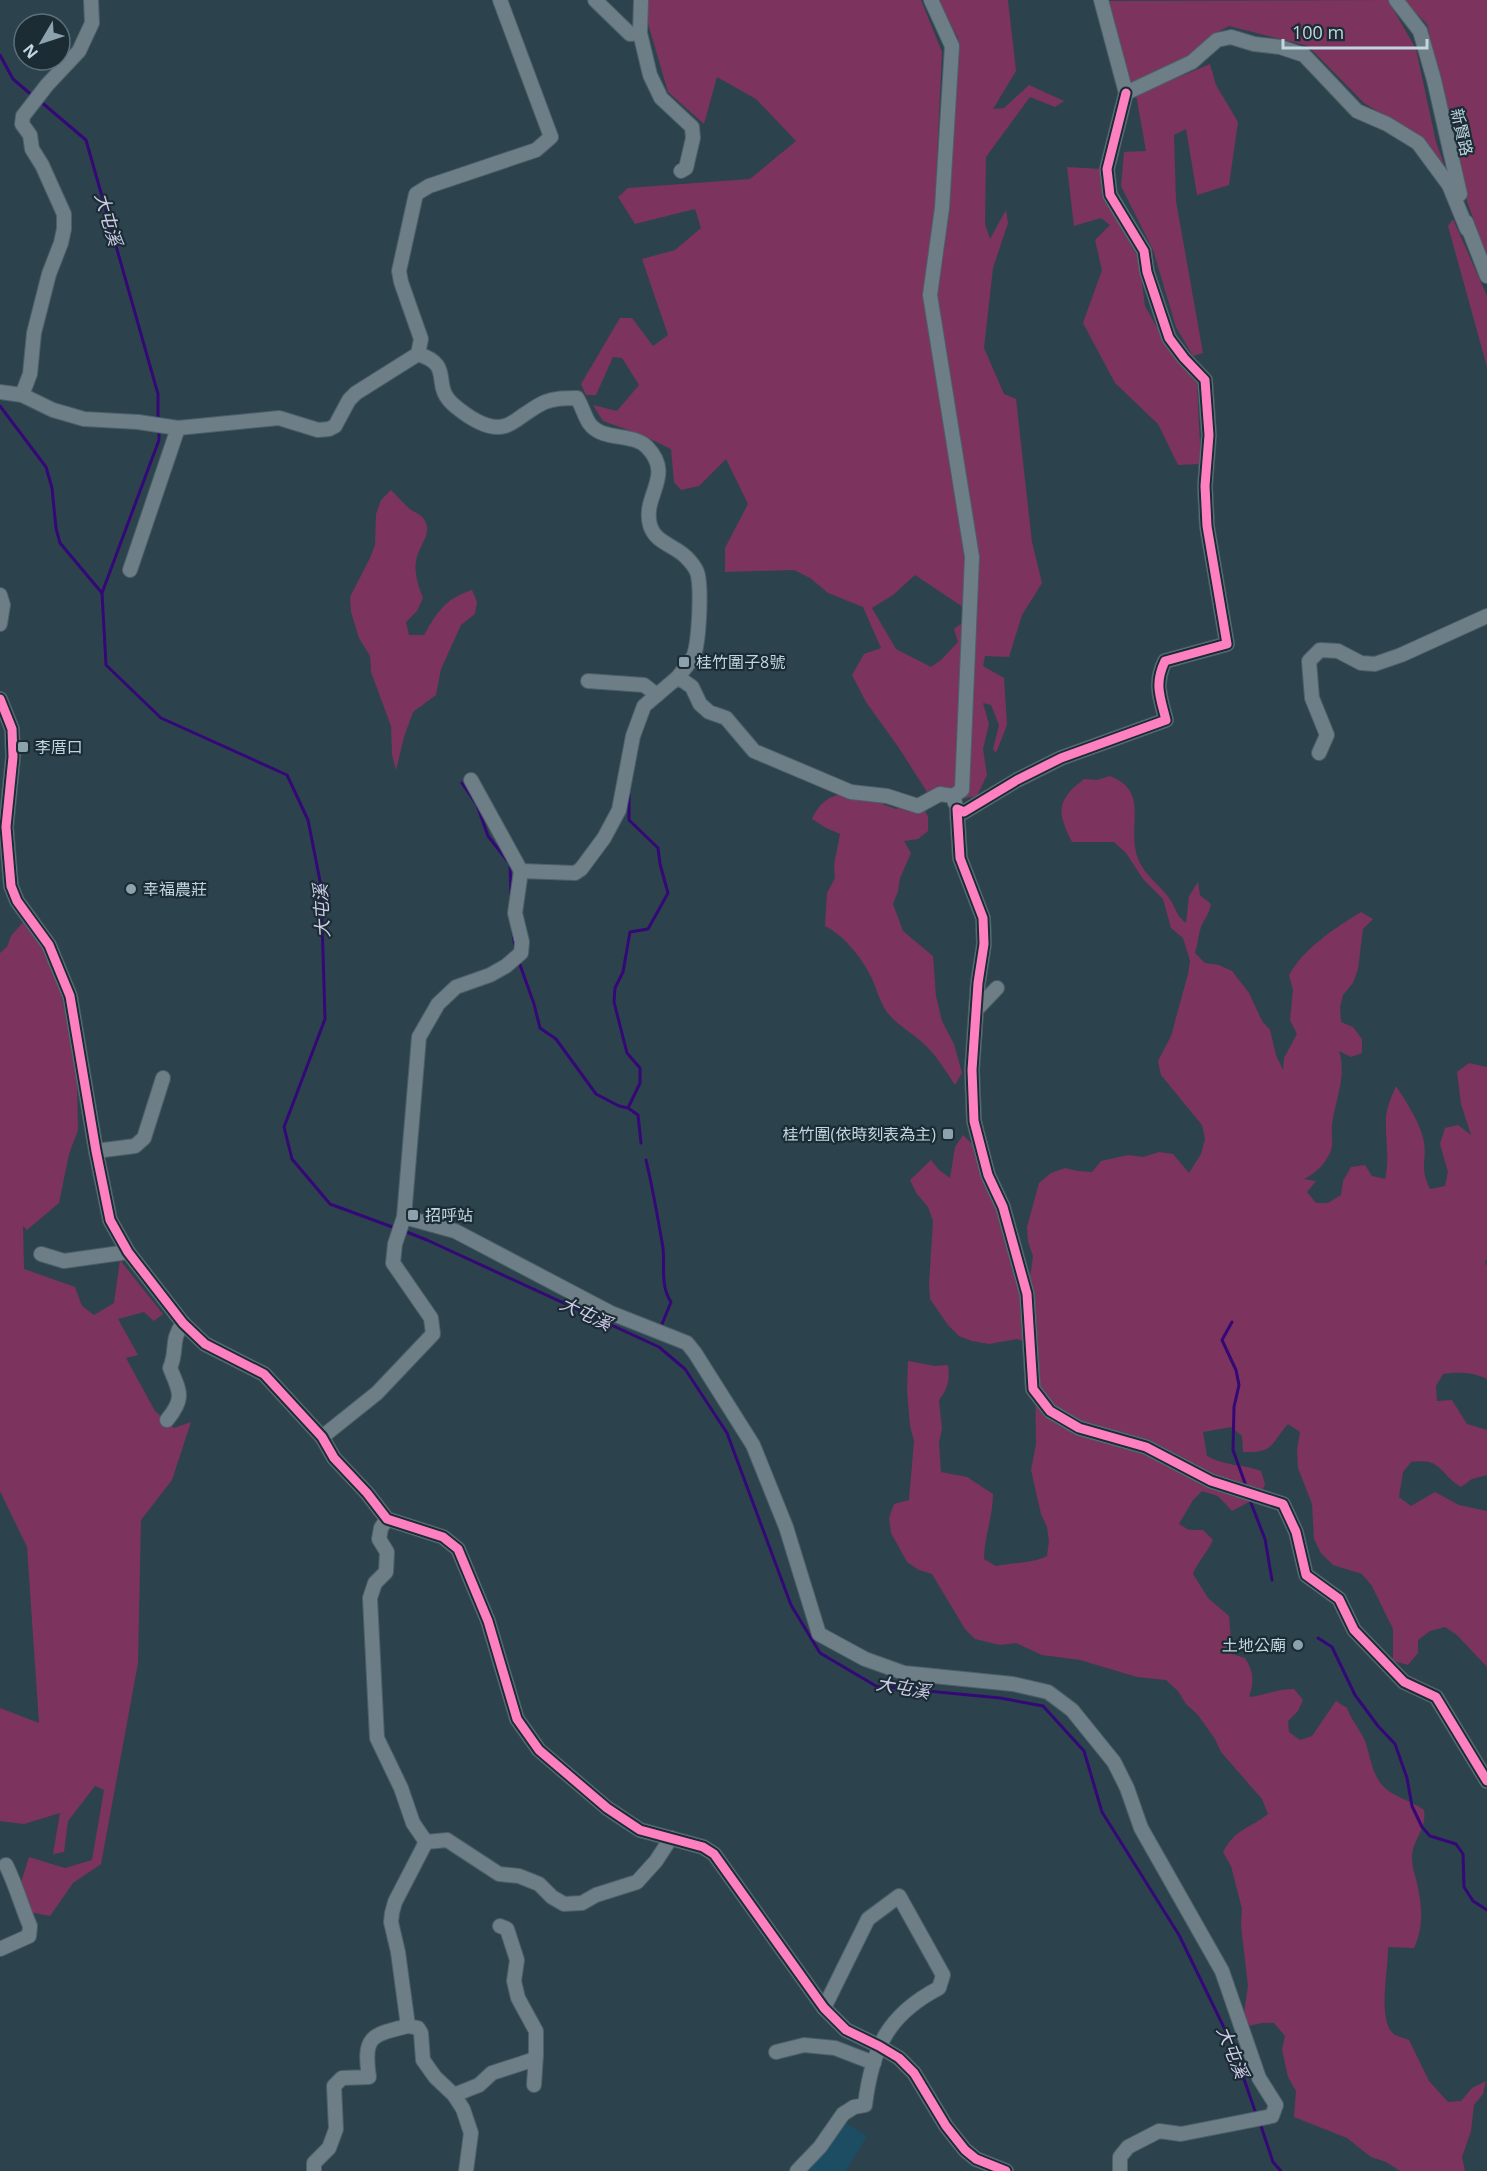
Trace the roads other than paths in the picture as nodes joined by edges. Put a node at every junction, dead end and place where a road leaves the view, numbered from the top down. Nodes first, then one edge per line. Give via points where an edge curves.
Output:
1 (91, 0) edge
2 (500, 0) edge
3 (595, 0) edge
4 (641, 0) edge
5 (931, 0) edge
6 (1101, 0) edge
7 (1396, 0) edge
8 (640, 33) junction
9 (1126, 93) junction
10 (681, 171) dead end
11 (1467, 229) junction
12 (1487, 276) edge
13 (418, 354) junction
14 (0, 392) edge
15 (22, 395) junction
16 (178, 429) junction
17 (130, 570) dead end
18 (0, 595) edge
19 (1487, 616) edge
20 (0, 624) edge
21 (678, 677) junction
22 (588, 681) dead end
23 (657, 695) junction
24 (0, 699) edge
25 (1319, 753) dead end
26 (471, 780) dead end
27 (955, 803) junction
28 (521, 871) junction
29 (997, 988) dead end
30 (976, 1010) junction
31 (163, 1078) dead end
32 (96, 1151) junction
33 (404, 1220) junction
34 (128, 1252) junction
35 (41, 1254) dead end
36 (183, 1323) junction
37 (167, 1420) dead end
38 (322, 1437) junction
39 (387, 1519) junction
40 (1487, 1781) edge
41 (671, 1838) junction
42 (426, 1842) junction
43 (6, 1865) dead end
44 (500, 1926) dead end
45 (0, 1949) edge
46 (824, 2008) junction
47 (408, 2026) junction
48 (879, 2046) junction
49 (776, 2052) dead end
50 (536, 2055) junction
51 (874, 2063) junction
52 (534, 2085) dead end
53 (454, 2095) junction
54 (314, 2171) edge
55 (466, 2171) edge
56 (797, 2171) edge
57 (1006, 2171) edge
58 (1120, 2171) edge

1 - 15 street via 92,23 79,51 23,116 22,124 30,135 32,149 63,214 64,229 34,333 30,374
2 - 13 street via 551,137 536,150 429,186 416,194 399,270 421,339
3 - 8 street via 630,34
4 - 8 street
5 - 27 street via 952,46 942,208 930,295 972,557 962,790
6 - 9 street
7 - 11 street, 新賢路 via 1420,31
8 - 10 street via 650,75 661,98 692,127 686,168
9 - 11 street via 1192,63 1217,40 1231,37 1304,55 1357,111 1418,143 1449,185
9 - 27 street via 1107,169 1110,195 1144,251 1169,339 1205,380 1209,435 1207,526 1227,644 1165,661 1158,675 1166,720 1061,758 964,812
11 - 12 street, 新賢路
13 - 16 street via 356,393 329,429 318,430 279,418
13 - 21 street via 438,363 447,399 485,424 506,426 543,403 577,398 598,432 647,447 659,471 648,515 651,528 697,571 699,616 694,655
14 - 15 street
15 - 16 street via 84,419
16 - 17 street
18 - 20 street
19 - 25 street via 1375,664 1361,663 1338,651 1320,650 1314,654 1309,661 1312,698 1327,735
21 - 23 street
21 - 27 street via 692,687 709,712 726,718 754,751 851,792 886,796 918,806 940,794
22 - 23 street via 644,685
23 - 28 street via 644,706 633,736 619,810 581,869 575,873
24 - 32 street via 12,729 6,827 11,886 17,901 49,945 70,996
26 - 28 street
27 - 30 street via 960,858 983,918
28 - 33 street via 515,914 522,942 517,956 490,975 456,987 438,1004 419,1036
29 - 30 street
30 - 40 street via 974,1121 1027,1294 1033,1389 1050,1411 1079,1428 1146,1447 1211,1481 1283,1504 1296,1532 1306,1575 1339,1599 1354,1630 1404,1682 1436,1697
31 - 32 street via 144,1138 135,1146
32 - 34 street via 110,1220
33 - 38 street via 393,1263 431,1318 433,1334 376,1393
33 - 58 street via 455,1231 611,1313 687,1343 753,1445 786,1527 819,1634 865,1659 904,1673 1013,1683 1048,1692 1072,1710 1114,1762 1141,1828 1222,1971 1259,2078 1276,2105 1272,2116 1264,2118 1181,2134 1159,2131 1128,2147 1120,2157
34 - 35 street via 64,1261
34 - 36 street
36 - 37 street via 175,1334 175,1357 170,1368 181,1395
36 - 38 street via 205,1344 264,1374
38 - 39 street via 334,1458
39 - 41 street via 442,1537 459,1549 488,1621 517,1719 539,1750 640,1830
39 - 42 street via 379,1539 387,1552 386,1572 375,1583 370,1598 377,1738 401,1788 412,1823
41 - 42 street via 637,1882 582,1903 564,1904 539,1884 499,1874 447,1840
41 - 46 street via 704,1847 714,1854
42 - 47 street via 392,1913
43 - 45 street via 31,1932
44 - 50 street via 507,1929 517,1960 514,1981 518,1998 536,2031
46 - 48 street via 846,2030
46 - 48 street via 868,1919 899,1896 943,1975 939,1988 899,2015
47 - 53 street via 418,2028 423,2060
47 - 54 street via 376,2034 372,2039 366,2056 369,2077 342,2078 334,2086 336,2129 329,2148 314,2163
48 - 51 street
48 - 57 street via 914,2073 965,2150
49 - 51 street via 804,2045 835,2048
50 - 52 street
50 - 53 street via 532,2060 492,2073 479,2085
51 - 56 street via 865,2105 843,2114
53 - 55 street via 471,2133

